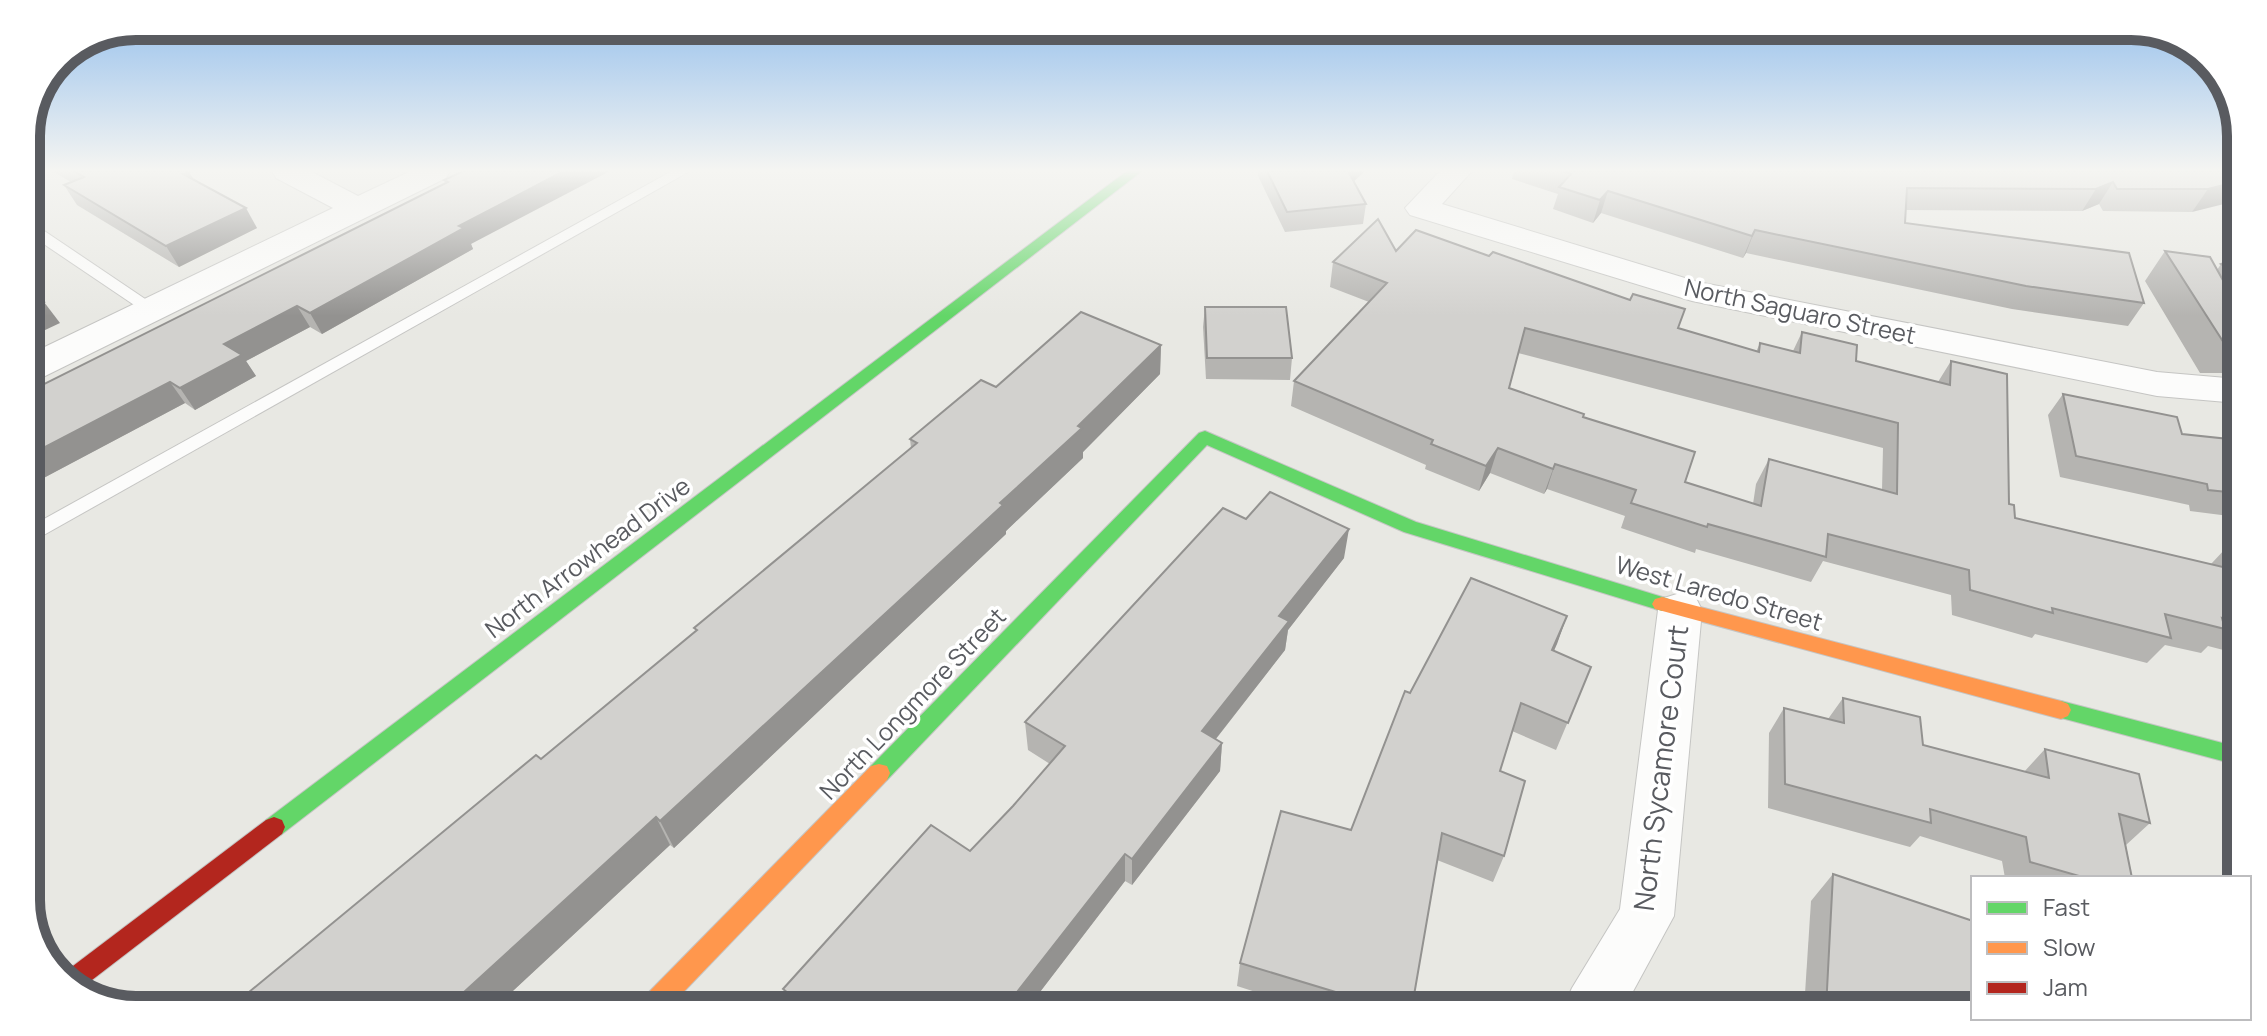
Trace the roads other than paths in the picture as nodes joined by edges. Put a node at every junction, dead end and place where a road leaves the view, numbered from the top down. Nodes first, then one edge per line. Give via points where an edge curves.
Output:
1 (337, 219) edge
2 (596, 219) edge
3 (1072, 219) edge
4 (1458, 219) edge
5 (40, 234) edge
6 (152, 309) junction
7 (40, 364) edge
8 (2227, 390) edge
9 (1205, 437) joint
10 (40, 530) edge
11 (1680, 610) junction
12 (2227, 753) edge
13 (78, 976) edge
14 (663, 996) edge
15 (1599, 996) edge

1 - 6 street
2 - 10 lane
3 - 13 street, North Arrowhead Drive
4 - 8 street, North Saguaro Street via 1678,287 2157,384
5 - 6 lane
6 - 7 street
9 - 11 street, West Laredo Street via 1410,527
9 - 14 street, North Longmore Street
11 - 12 street, West Laredo Street
11 - 15 street, North Sycamore Court via 1647,916

